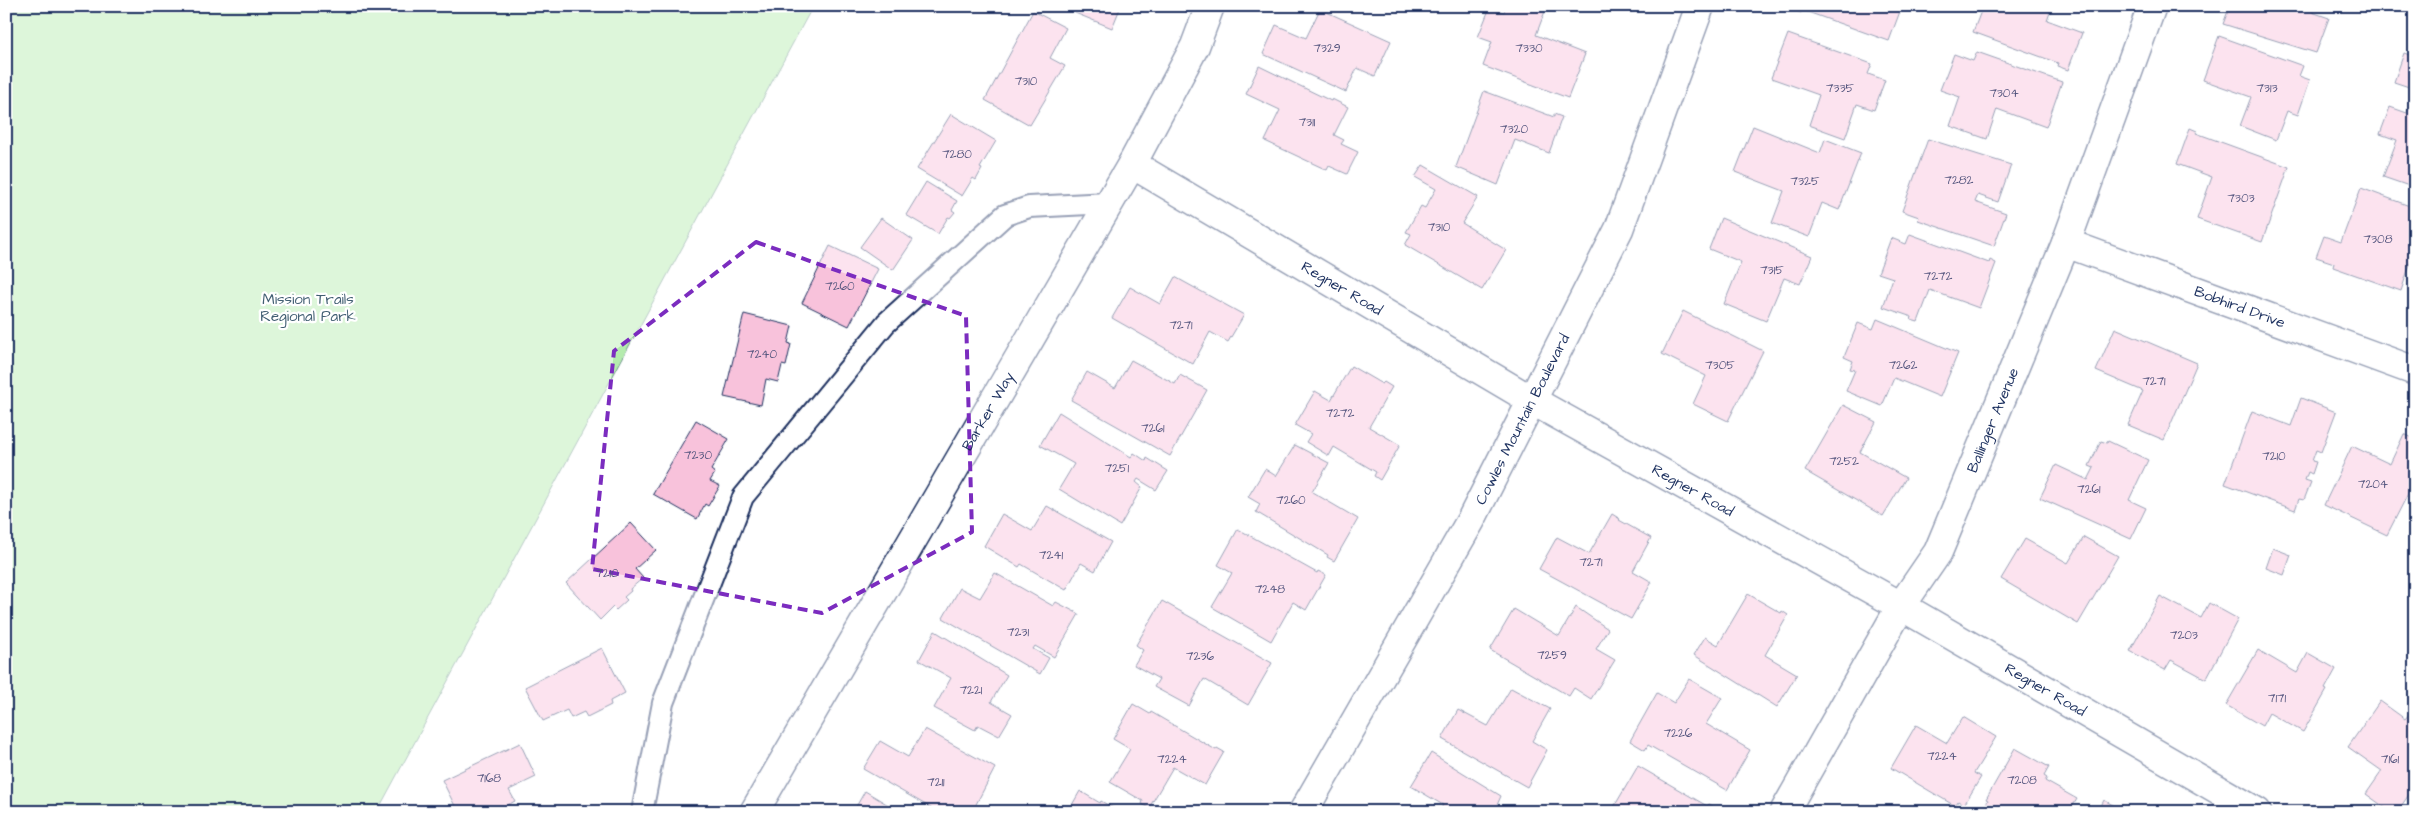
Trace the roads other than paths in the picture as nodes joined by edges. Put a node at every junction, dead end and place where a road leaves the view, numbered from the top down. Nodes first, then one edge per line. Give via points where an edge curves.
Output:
1 (1210, 6) edge
2 (1700, 6) edge
3 (2152, 6) edge
4 (1132, 164) junction
5 (1109, 203) junction
6 (2066, 243) junction
7 (2415, 371) edge
8 (1533, 401) junction
9 (1901, 606) junction
10 (642, 812) edge
11 (754, 812) edge
12 (1303, 812) edge
13 (1784, 812) edge
14 (2257, 812) edge

1 - 4 street, Barker Way via 1195,46
2 - 8 street, Cowles Mountain Boulevard via 1619,229
3 - 6 street, Ballinger Avenue
4 - 5 street, Barker Way
4 - 8 street, Regner Road
5 - 10 lane via 1029,207 1005,215 886,323 744,497 663,703
5 - 11 street, Barker Way
6 - 7 street, Bobhird Drive
6 - 9 street, Ballinger Avenue via 1938,552
8 - 9 street, Regner Road
8 - 12 street, Cowles Mountain Boulevard via 1471,520
9 - 13 street, Ballinger Avenue
9 - 14 street, Regner Road

